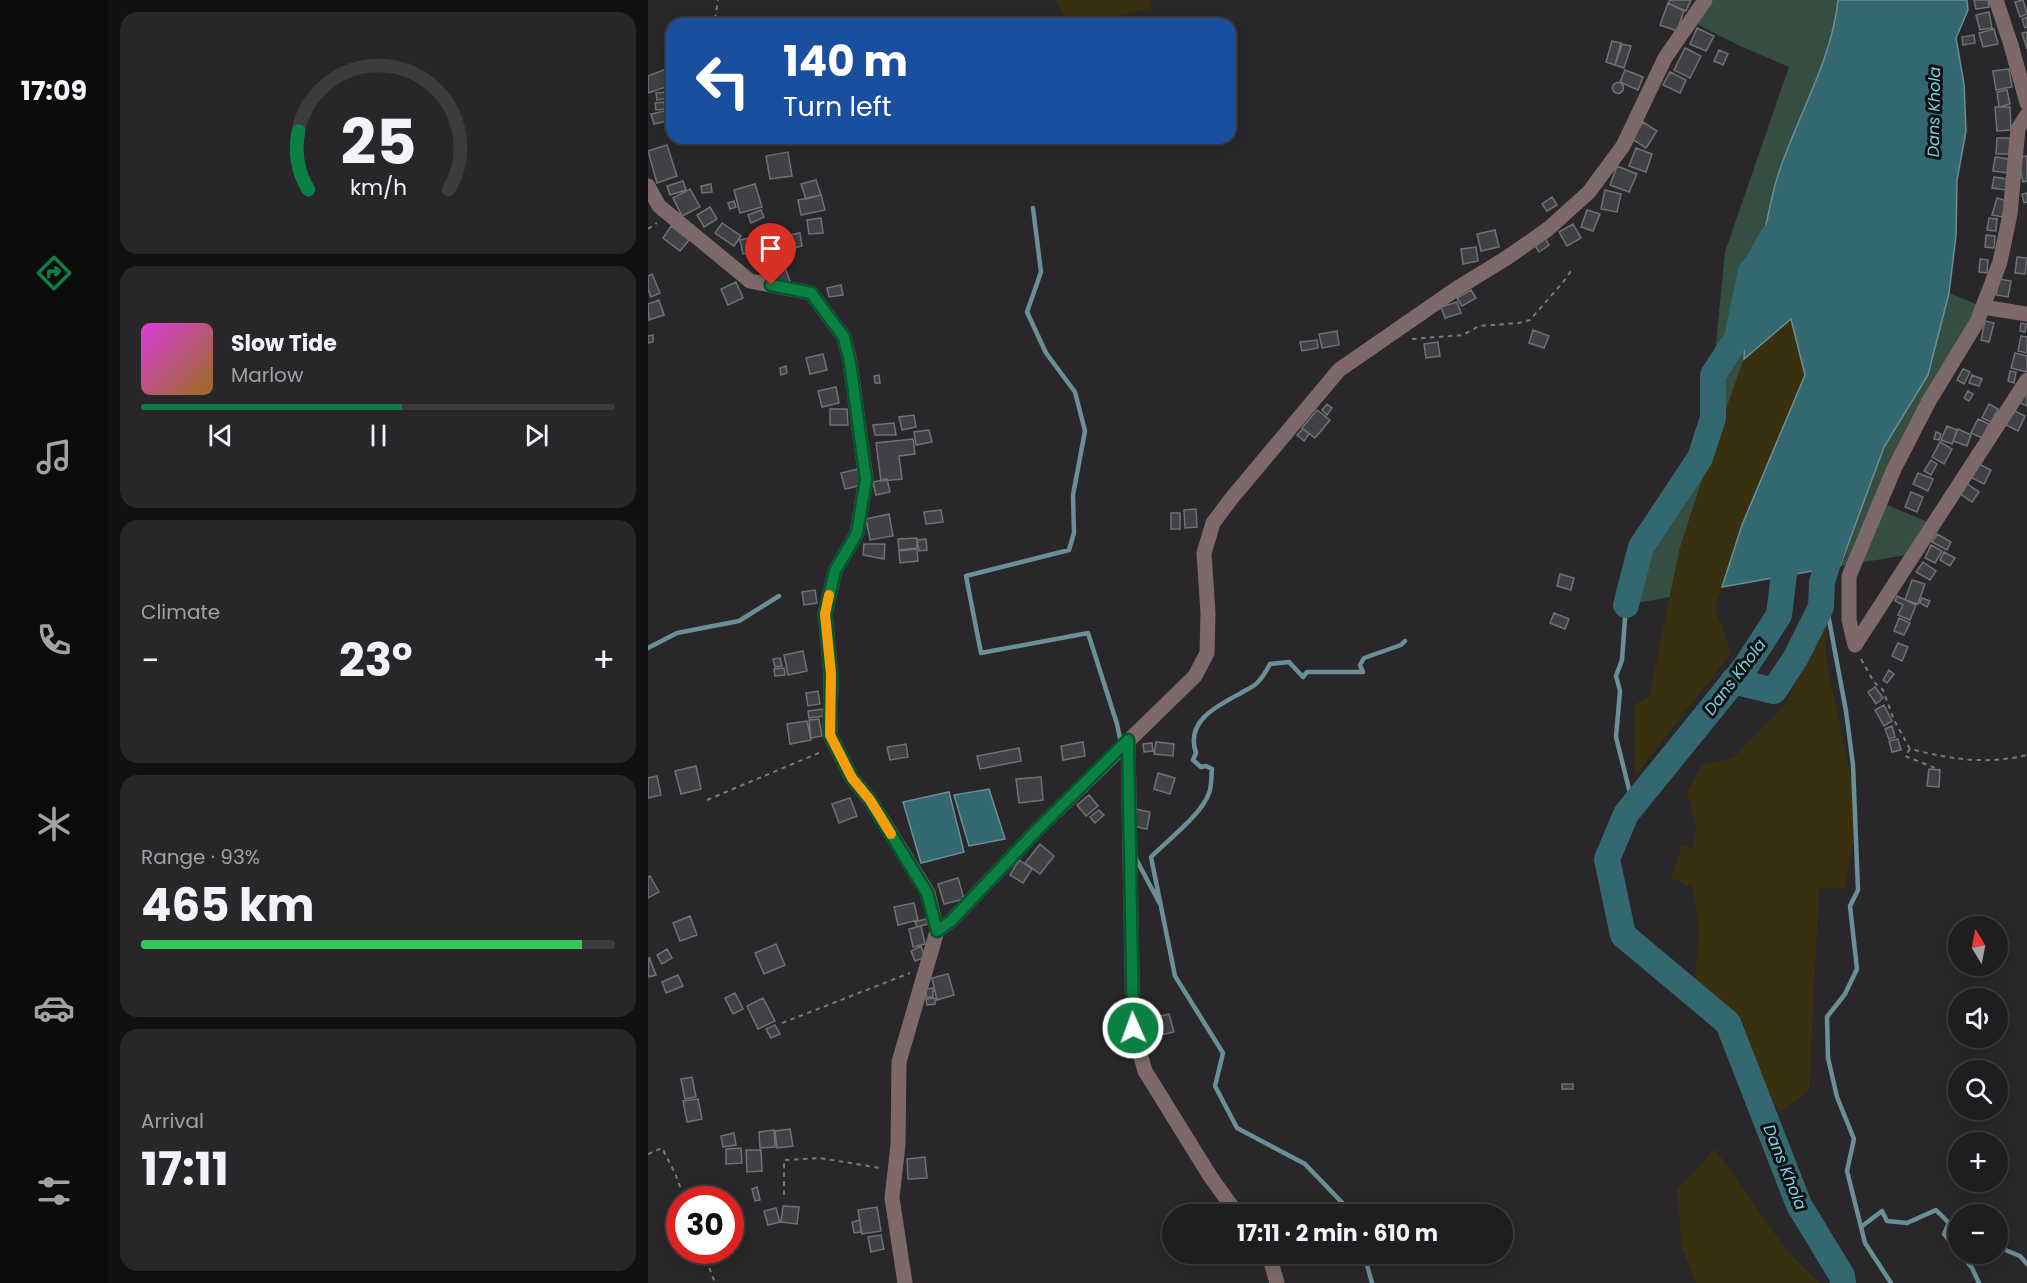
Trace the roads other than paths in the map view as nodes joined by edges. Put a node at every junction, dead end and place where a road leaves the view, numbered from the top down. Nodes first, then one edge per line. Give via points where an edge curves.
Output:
1 (1705, 0) edge
2 (1996, 0) edge
3 (2027, 103) edge
4 (2027, 115) edge
5 (648, 186) edge
6 (1983, 307) junction
7 (2027, 314) edge
8 (2027, 380) edge
9 (1128, 740) junction
10 (937, 931) junction
11 (1230, 1204) edge
12 (1271, 1264) edge
13 (905, 1283) edge
14 (1277, 1283) edge

1 - 9 street via 1665,58 1623,146 1589,192 1508,258 1338,370 1231,499 1213,523 1204,553 1207,653 1195,676
2 - 3 street
4 - 6 street via 2018,129 2010,214 2000,262
5 - 10 street via 659,206 750,281 811,293 844,337 866,479 857,533 835,571 825,614 831,674 830,735 852,778 870,800 927,893
6 - 7 street
6 - 8 street via 1894,469 1849,576 1849,620 1855,645
9 - 10 street
9 - 11 street via 1133,1028 1145,1071
10 - 13 street via 899,1062 898,1145 892,1198
12 - 14 street

